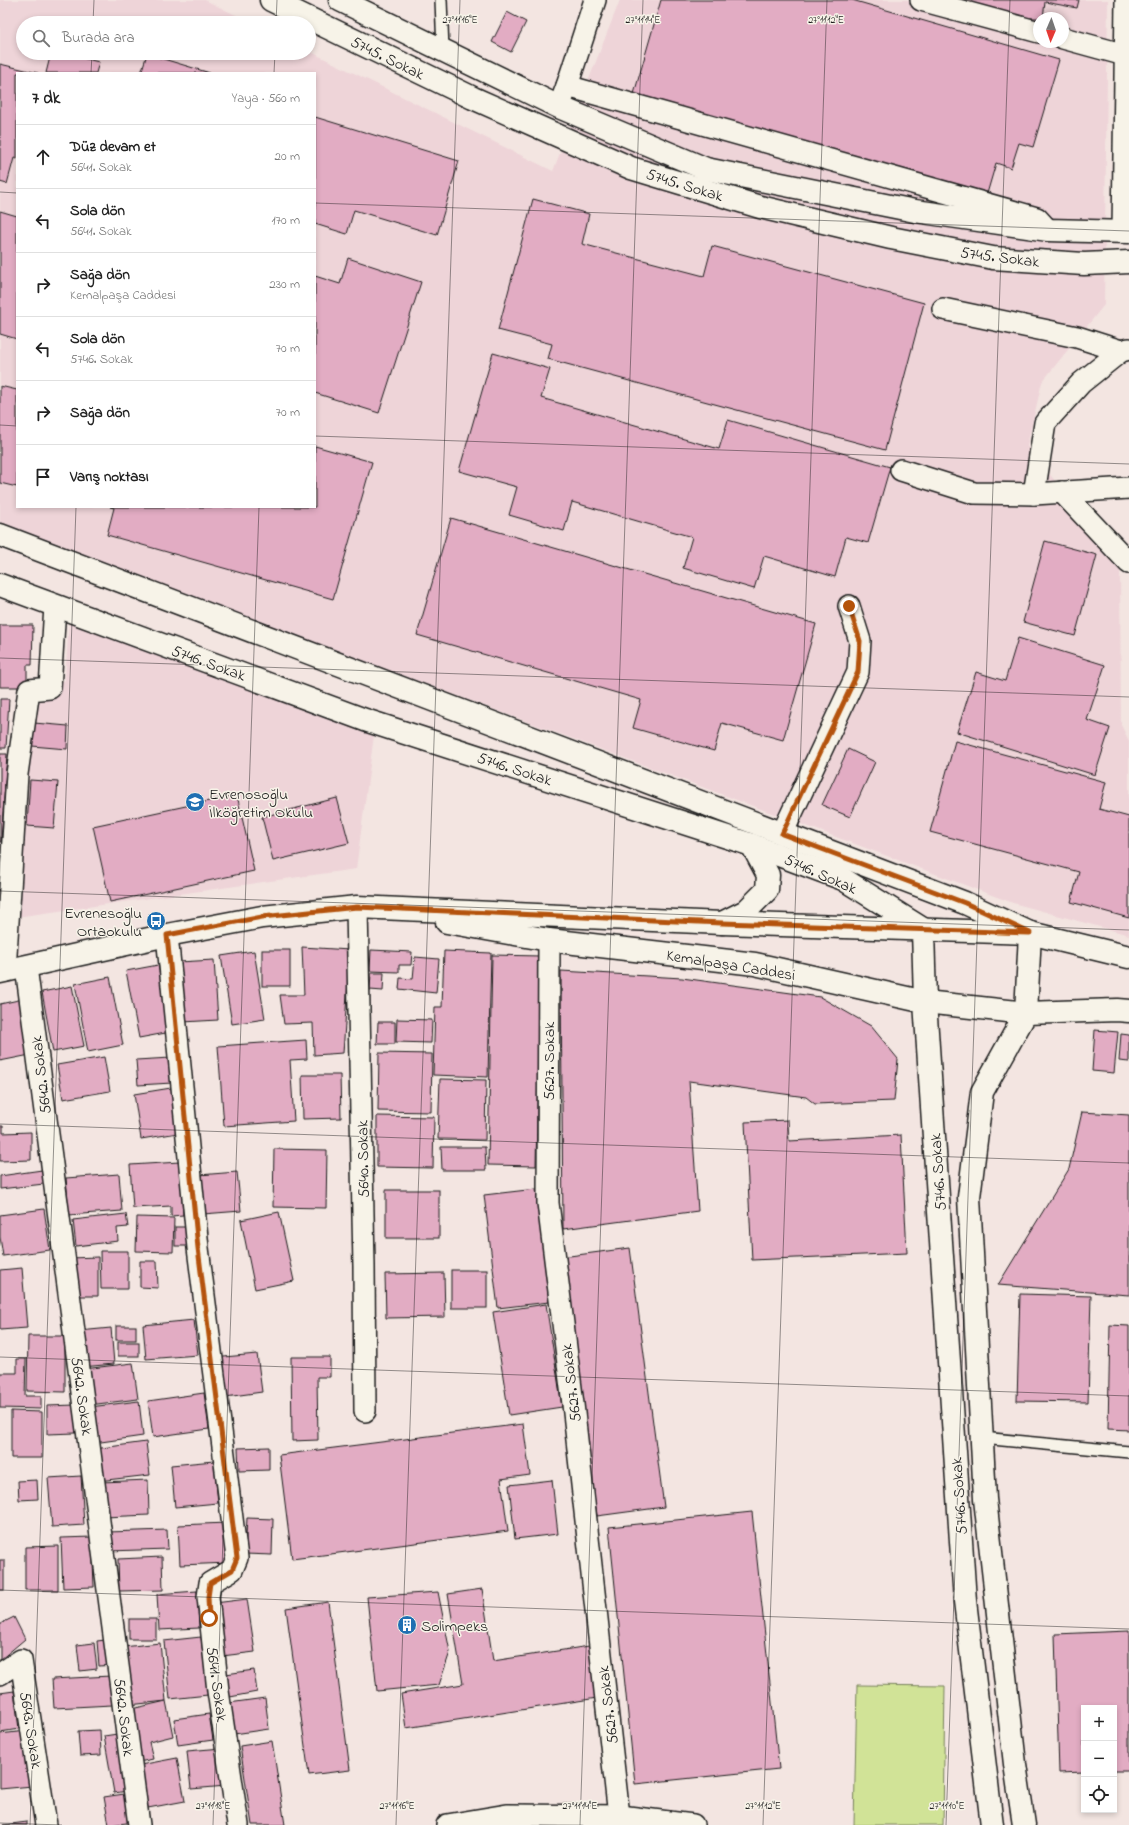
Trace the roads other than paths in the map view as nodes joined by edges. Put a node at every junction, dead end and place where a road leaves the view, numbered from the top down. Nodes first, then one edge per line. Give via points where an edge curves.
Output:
1 (271, 0) edge
2 (340, 0) edge
3 (441, 0) edge
4 (595, 0) edge
5 (921, 0) edge
6 (1126, 0) edge
7 (304, 16) edge
8 (316, 22) edge
9 (1033, 30) edge
10 (1069, 40) edge
11 (443, 50) junction
12 (1124, 54) junction
13 (1128, 77) edge
14 (567, 86) junction
15 (559, 106) junction
16 (1048, 230) junction
17 (1126, 232) edge
18 (1129, 262) edge
19 (943, 309) dead end
20 (1125, 350) edge
21 (901, 470) dead end
22 (1129, 488) edge
23 (1062, 492) junction
24 (1034, 494) junction
25 (0, 535) edge
26 (1129, 562) edge
27 (0, 585) edge
28 (55, 606) junction
29 (849, 606) dead end
30 (782, 834) junction
31 (752, 845) junction
32 (357, 907) junction
33 (722, 923) junction
34 (923, 929) junction
35 (1030, 933) junction
36 (167, 935) junction
37 (549, 940) junction
38 (1129, 956) edge
39 (26, 967) junction
40 (2, 971) edge
41 (925, 1002) junction
42 (1129, 1011) edge
43 (1026, 1013) junction
44 (365, 1411) dead end
45 (982, 1438) junction
46 (1129, 1452) edge
47 (0, 1674) edge
48 (620, 1820) edge
49 (46, 1825) edge
50 (139, 1825) edge
51 (238, 1825) edge
52 (447, 1825) edge
53 (693, 1825) edge
54 (992, 1825) edge
55 (1024, 1825) edge

1 - 7 main road, 5745. Sokak
2 - 11 main road, 5745. Sokak
3 - 11 lane
4 - 14 street
5 - 9 street
6 - 12 street
8 - 18 main road, 5745. Sokak via 473,98 631,168 768,209 891,238 993,258 1084,264
10 - 12 street
11 - 15 main road, 5745. Sokak
12 - 13 street
13 - 17 street
14 - 15 street
14 - 16 street via 1037,218
15 - 16 main road, 5745. Sokak via 706,169 915,211
16 - 17 main road, 5745. Sokak
19 - 20 street via 1077,337
20 - 24 street via 1081,383 1045,423
21 - 24 street via 974,493
22 - 23 street
23 - 24 street
23 - 26 street
25 - 30 main road, 5746. Sokak
27 - 28 main road, 5746. Sokak
28 - 31 main road, 5746. Sokak via 365,720
28 - 40 street via 50,688 29,690 17,774
29 - 30 street via 860,641 858,672
30 - 35 main road, 5746. Sokak via 965,903
31 - 33 main road via 768,875 767,890 746,911
31 - 34 main road, 5746. Sokak via 843,879
32 - 33 main road, Kemalpaşa Caddesi
32 - 36 main road, Kemalpaşa Caddesi via 262,917
32 - 37 main road, Kemalpaşa Caddesi
32 - 44 street, 5640. Sokak
33 - 34 main road, Kemalpaşa Caddesi
34 - 35 main road, Kemalpaşa Caddesi
34 - 41 main road, 5746. Sokak
35 - 38 main road, Kemalpaşa Caddesi
35 - 43 main road
36 - 39 main road, Kemalpaşa Caddesi
36 - 51 street, 5641. Sokak via 198,1248 237,1558 232,1570 210,1583 208,1597 218,1691
37 - 41 main road, Kemalpaşa Caddesi via 755,964
37 - 48 street, 5627. Sokak via 548,1203
39 - 40 main road, Kemalpaşa Caddesi
39 - 50 street, 5642. Sokak
41 - 43 main road, Kemalpaşa Caddesi
41 - 54 main road, 5746. Sokak via 965,1601
42 - 43 main road, Kemalpaşa Caddesi
43 - 45 main road via 982,1092 969,1197
45 - 46 lane
45 - 55 main road via 986,1506
47 - 49 street, 5643. Sokak via 21,1660
48 - 52 street via 507,1815
48 - 53 street

